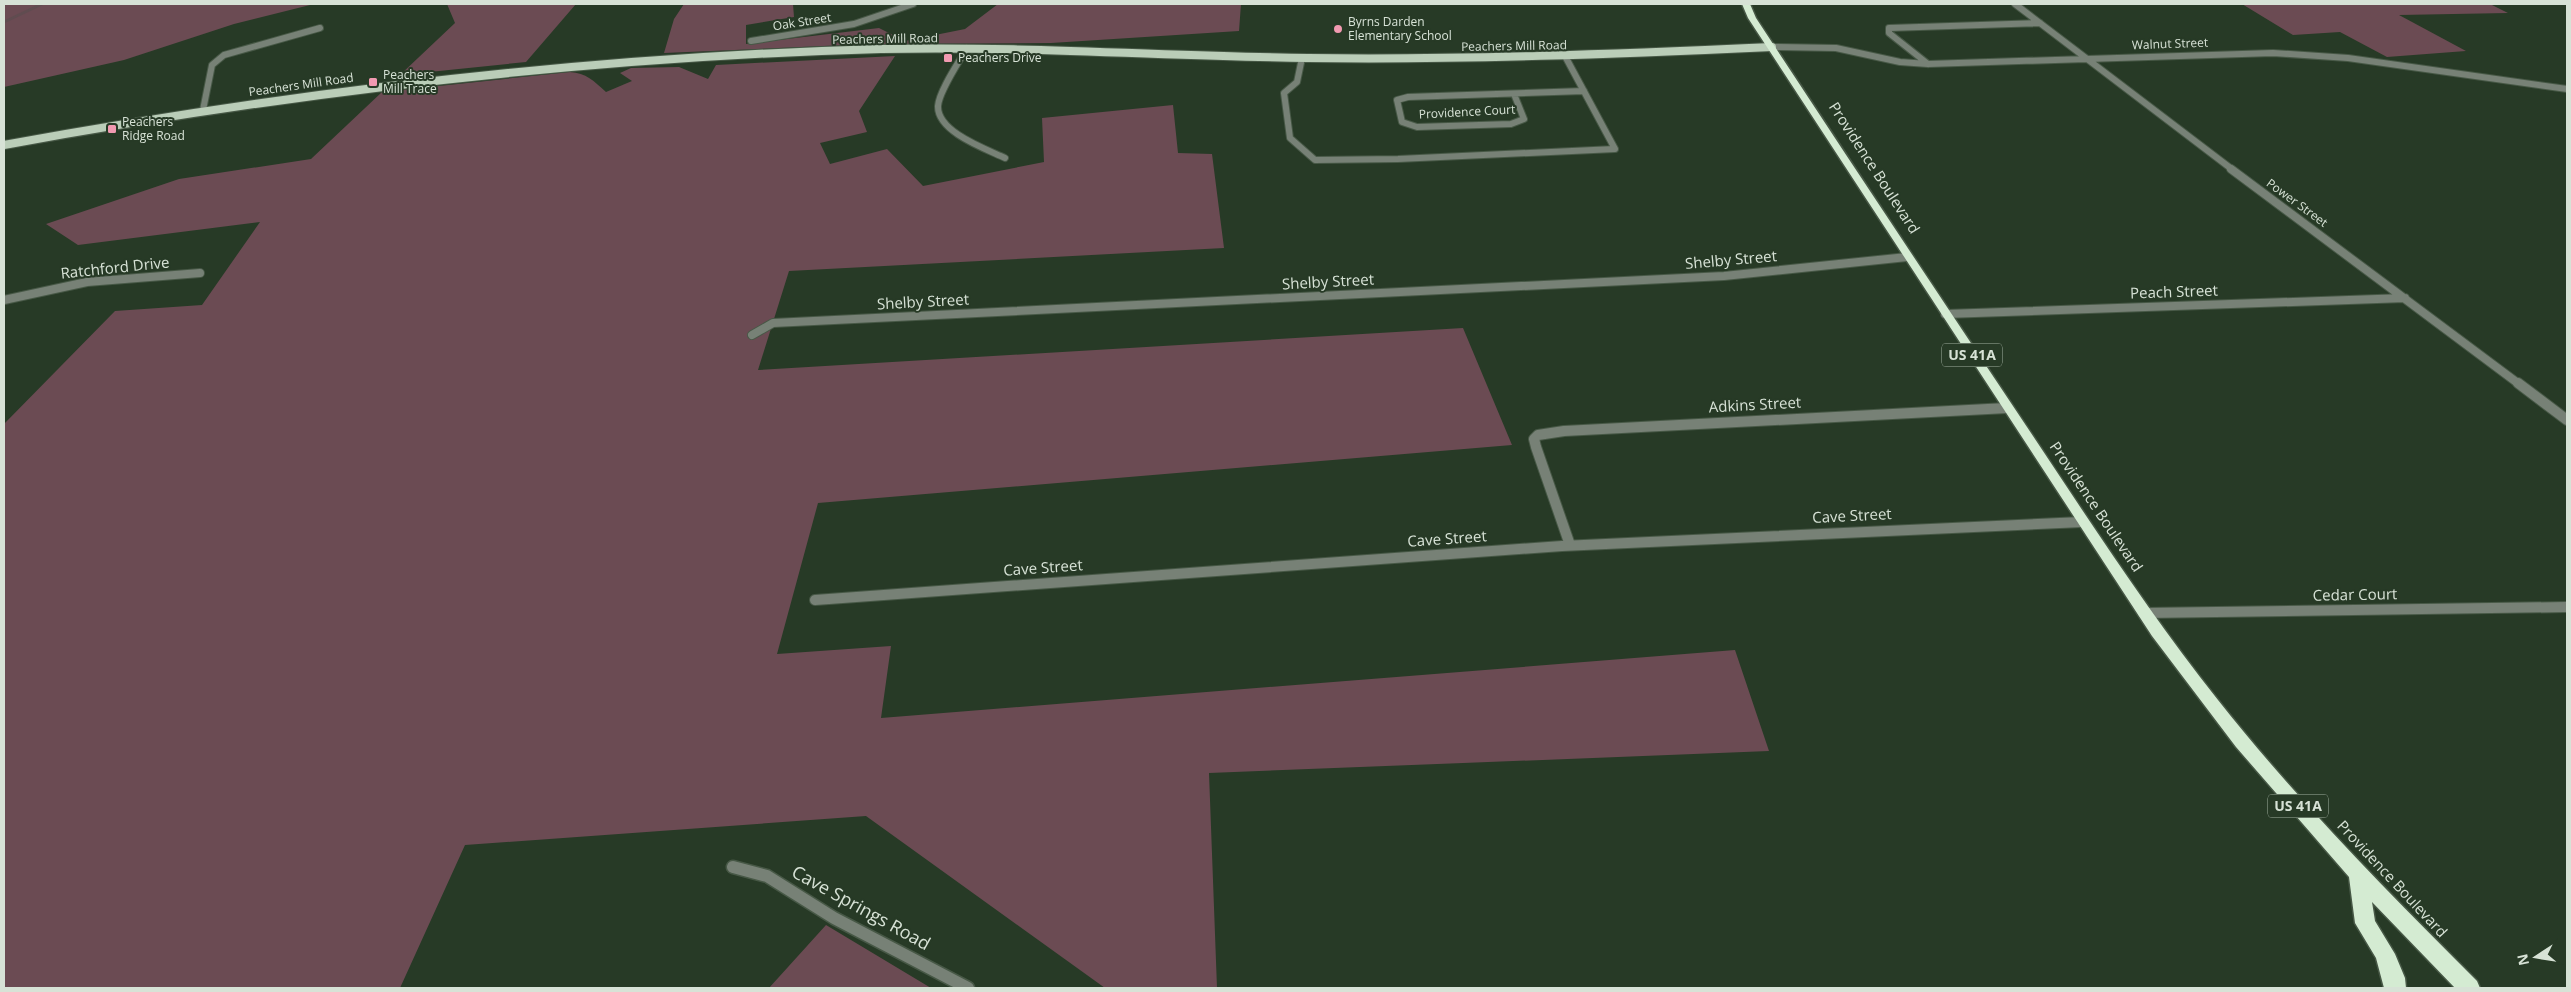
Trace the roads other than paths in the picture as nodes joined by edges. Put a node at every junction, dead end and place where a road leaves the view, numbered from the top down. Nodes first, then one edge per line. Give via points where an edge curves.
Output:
1 (913, 4) edge
2 (1746, 4) edge
3 (2015, 4) edge
4 (2040, 23) junction
5 (320, 28) dead end
6 (750, 41) dead end
7 (1772, 47) junction
8 (967, 48) junction
9 (1565, 56) junction
10 (1302, 58) junction
11 (2084, 58) junction
12 (1928, 64) junction
13 (2567, 89) edge
14 (1584, 91) junction
15 (1514, 94) junction
16 (203, 110) junction
17 (4, 145) edge
18 (1005, 158) dead end
19 (1907, 256) junction
20 (200, 273) dead end
21 (2405, 298) junction
22 (4, 300) edge
23 (1945, 314) junction
24 (752, 335) dead end
25 (2007, 408) junction
26 (2567, 420) edge
27 (2082, 522) junction
28 (1570, 545) junction
29 (815, 600) dead end
30 (2567, 607) edge
31 (2143, 613) junction
32 (733, 867) dead end
33 (2359, 875) junction
34 (968, 988) edge
35 (2395, 988) edge
36 (2470, 988) edge

1 - 6 street, Oak Street via 858,24
2 - 7 highway, Providence Boulevard / US 41A
3 - 4 street, Power Street
4 - 11 street, Power Street
4 - 12 street via 1889,28 1890,33
5 - 16 street via 224,55 212,65
7 - 9 main road, Peachers Mill Road
7 - 12 street, Walnut Street via 1836,48 1900,62
7 - 19 highway, Providence Boulevard / US 41A
8 - 10 main road, Peachers Mill Road
8 - 16 main road, Peachers Mill Road via 635,61 442,78
8 - 18 street via 938,105 939,116 950,129
9 - 10 main road, Peachers Mill Road
9 - 14 street
10 - 14 street via 1296,82 1284,93 1290,138 1315,160 1615,149
11 - 12 street, Walnut Street
11 - 13 street, Walnut Street via 2273,53 2348,58
11 - 21 street, Power Street
14 - 15 street, Providence Court
15 - 15 street, Providence Court via 1408,97 1397,100 1402,122 1417,127 1511,124 1524,119
16 - 17 main road, Peachers Mill Road
19 - 23 highway, Providence Boulevard / US 41A
19 - 24 street, Shelby Street via 1724,276 773,323
20 - 22 street, Ratchford Drive via 87,282
21 - 23 street, Peach Street
21 - 26 street, Power Street
23 - 25 highway, Providence Boulevard / US 41A
25 - 27 highway, Providence Boulevard / US 41A
25 - 28 street, Adkins Street via 1538,435 1534,440
27 - 28 street, Cave Street
27 - 31 highway, Providence Boulevard / US 41A
28 - 29 street, Cave Street
30 - 31 street, Cedar Court
31 - 33 highway, Providence Boulevard / US 41A via 2212,705
32 - 34 street, Cave Springs Road via 767,876 834,918
33 - 35 highway via 2365,923 2385,954
33 - 36 highway, Providence Boulevard / US 41A

